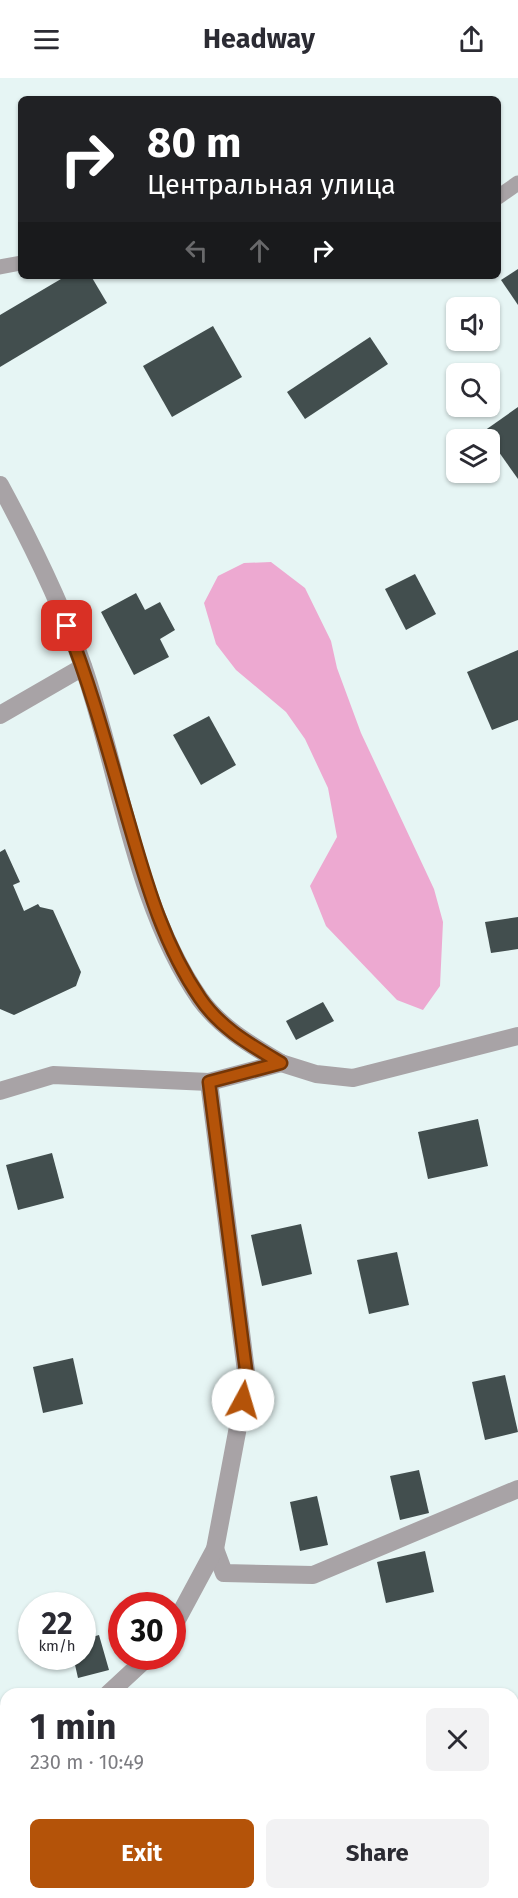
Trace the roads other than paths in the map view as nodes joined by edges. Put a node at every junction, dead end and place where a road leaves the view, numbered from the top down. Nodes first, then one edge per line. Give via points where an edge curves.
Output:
1 (518, 183) edge
2 (501, 195) edge
3 (18, 264) edge
4 (0, 267) edge
5 (0, 485) edge
6 (83, 667) junction
7 (0, 715) edge
8 (518, 1036) edge
9 (281, 1063) junction
10 (209, 1082) junction
11 (0, 1091) edge
12 (518, 1489) edge
13 (214, 1549) junction
14 (186, 1602) edge
15 (134, 1670) edge
16 (114, 1688) edge

1 - 2 lane
3 - 4 lane
5 - 6 street via 43,564
6 - 7 street
6 - 9 street via 154,909 175,954 201,1000 235,1035
8 - 9 street via 353,1078 316,1074
9 - 10 street
10 - 11 street via 53,1076
10 - 13 street via 247,1378
12 - 13 street via 313,1575 224,1573
13 - 14 street
15 - 16 street

